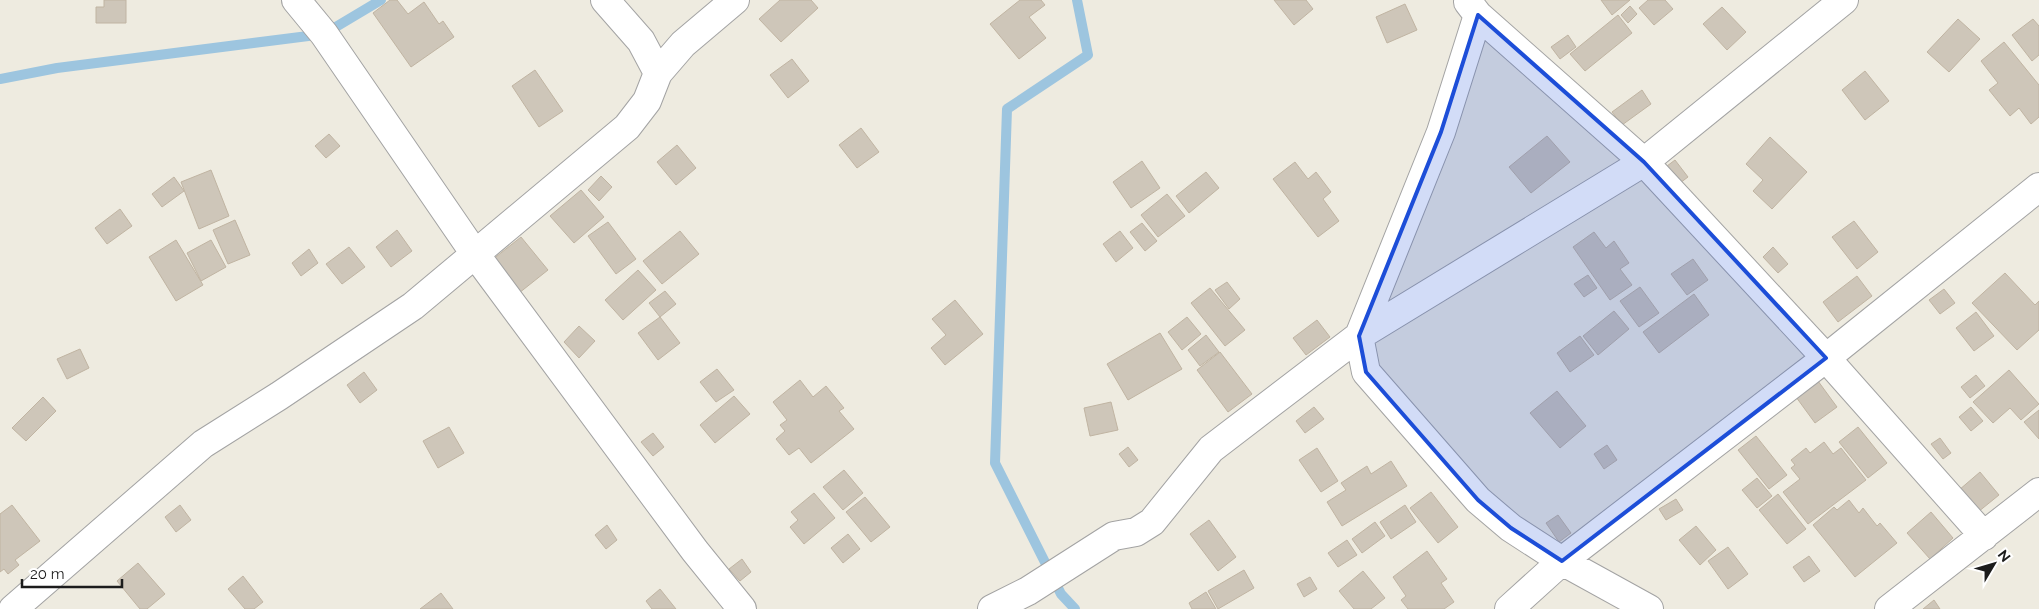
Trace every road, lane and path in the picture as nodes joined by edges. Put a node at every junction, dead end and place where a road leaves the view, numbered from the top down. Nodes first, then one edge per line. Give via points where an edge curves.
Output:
1 (296, 0) edge
2 (605, 0) edge
3 (735, 0) edge
4 (1844, 0) edge
5 (1472, 8) edge
6 (658, 72) junction
7 (1644, 162) junction
8 (2039, 187) edge
9 (475, 254) junction
10 (1359, 336) junction
11 (1826, 358) junction
12 (2039, 492) edge
13 (1984, 536) junction
14 (1562, 562) junction
15 (13, 609) edge
16 (742, 609) edge
17 (992, 609) edge
18 (1509, 609) edge
19 (1649, 609) edge
20 (1889, 609) edge

1 - 9 street
2 - 6 street via 640,41
3 - 6 street via 683,44
4 - 7 street
5 - 7 street
5 - 10 street via 1441,132
6 - 9 street via 647,100 627,126
7 - 10 street
7 - 11 street
8 - 11 street
9 - 15 street via 413,306 204,444
9 - 16 street
10 - 14 street via 1366,372 1478,500 1511,528
10 - 17 street via 1211,449 1152,522 1136,532 1114,536 1028,591
11 - 13 street
11 - 14 street
12 - 13 street
13 - 20 street
14 - 18 street
14 - 19 street

